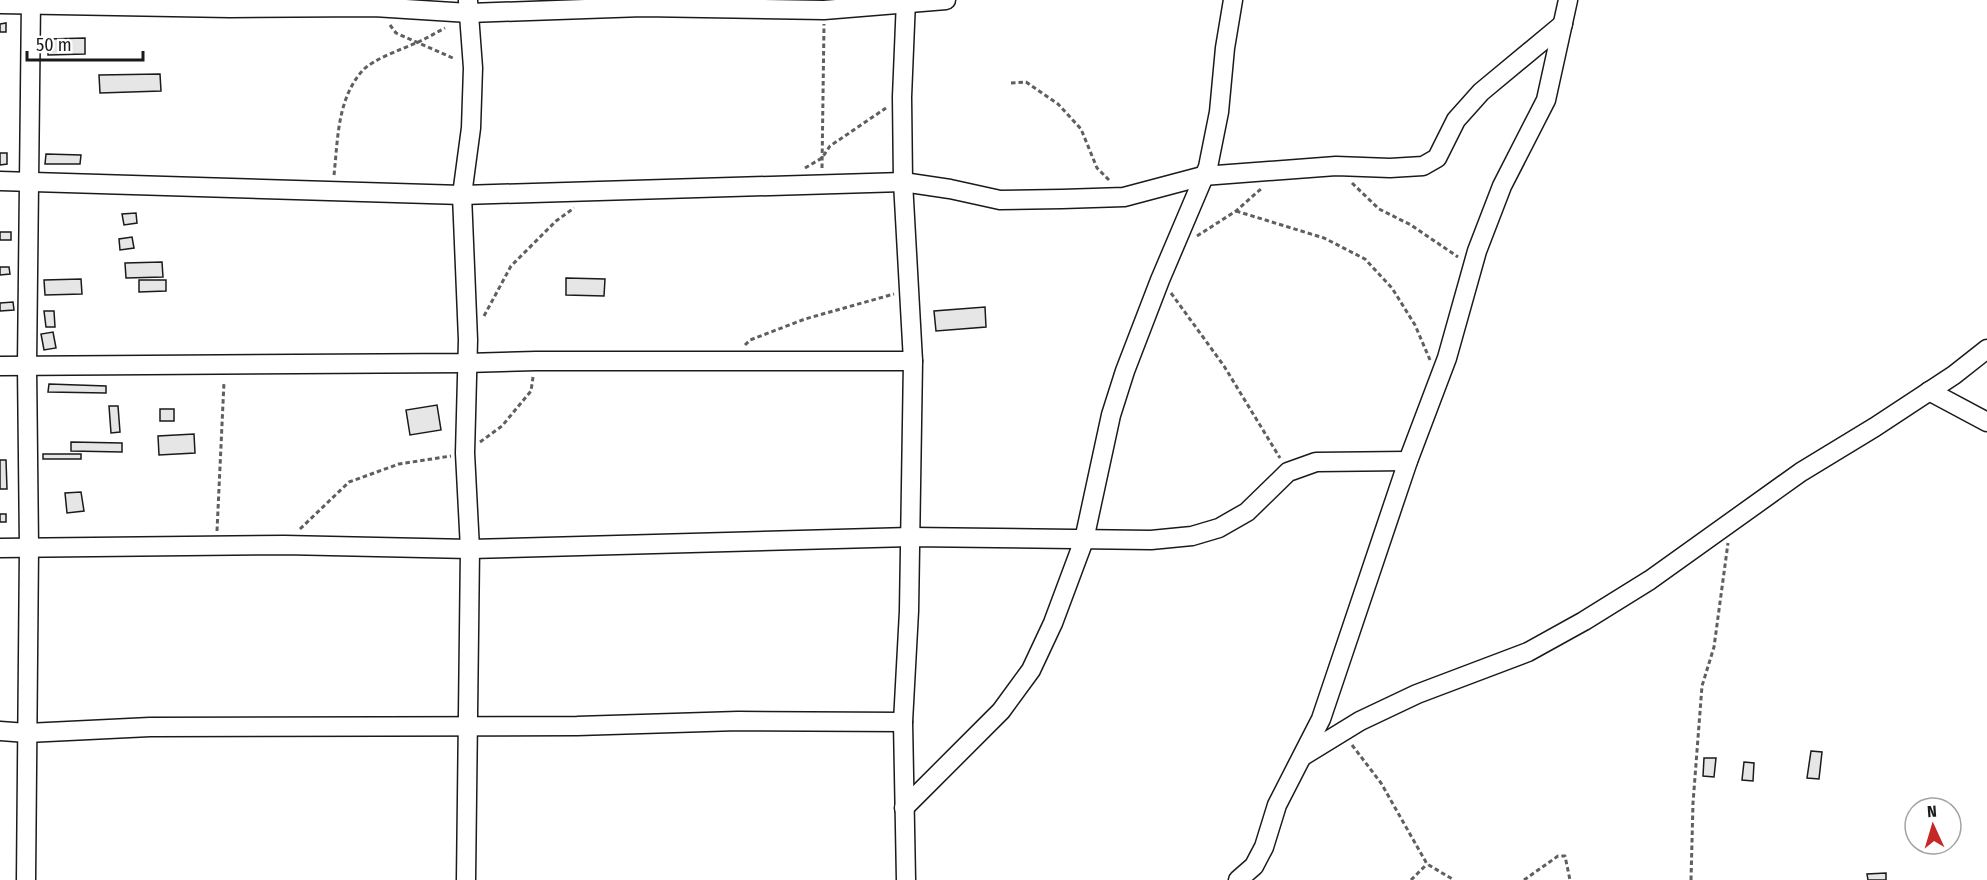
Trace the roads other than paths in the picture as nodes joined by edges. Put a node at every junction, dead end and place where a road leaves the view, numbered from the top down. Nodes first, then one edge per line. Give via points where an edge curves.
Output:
1 (946, 0) edge
2 (1233, 0) edge
3 (1568, 0) edge
4 (906, 1) edge
5 (31, 3) edge
6 (0, 4) edge
7 (469, 6) edge
8 (1563, 24) junction
9 (1203, 176) junction
10 (0, 181) edge
11 (30, 182) junction
12 (903, 182) junction
13 (462, 195) junction
14 (1987, 349) edge
15 (913, 361) junction
16 (466, 363) junction
17 (0, 366) edge
18 (27, 366) junction
19 (1929, 391) junction
20 (1987, 422) edge
21 (1408, 461) junction
22 (910, 537) junction
23 (1084, 540) junction
24 (29, 547) junction
25 (0, 548) edge
26 (470, 549) junction
27 (903, 722) junction
28 (468, 727) junction
29 (0, 731) edge
30 (27, 733) junction
31 (1301, 757) junction
32 (904, 808) junction
33 (26, 880) edge
34 (466, 880) edge
35 (906, 880) edge
36 (1238, 880) edge

1 - 4 street
2 - 9 street via 1219,112
3 - 8 street
4 - 7 street via 824,10
4 - 12 street
5 - 6 street
5 - 7 street via 218,8
5 - 11 street
7 - 13 street via 471,128
8 - 9 street via 1481,92 1456,120 1437,158 1423,166 1336,166
8 - 21 street via 1546,100 1502,186 1447,358
9 - 12 street via 1124,197 1000,200
9 - 23 street via 1125,371
10 - 11 street
11 - 13 street
11 - 18 street
12 - 13 street
12 - 15 street
13 - 16 street
14 - 19 street
15 - 16 street
15 - 22 street
16 - 18 street
16 - 26 street
17 - 18 street
18 - 24 street
19 - 20 street
19 - 31 street via 1801,471 1650,580 1584,621 1528,652 1417,694
21 - 23 street via 1316,462 1288,472 1247,512 1219,528 1192,536
21 - 31 street via 1321,719
22 - 23 street
22 - 26 street
22 - 27 street
23 - 32 street via 1031,670 1001,711
24 - 25 street
24 - 26 street via 284,545
24 - 30 street
26 - 28 street
27 - 28 street via 738,720
27 - 32 street
28 - 30 street via 150,727
28 - 34 street
29 - 30 street
30 - 33 street
31 - 36 street via 1277,805 1264,847 1254,866
32 - 35 street

